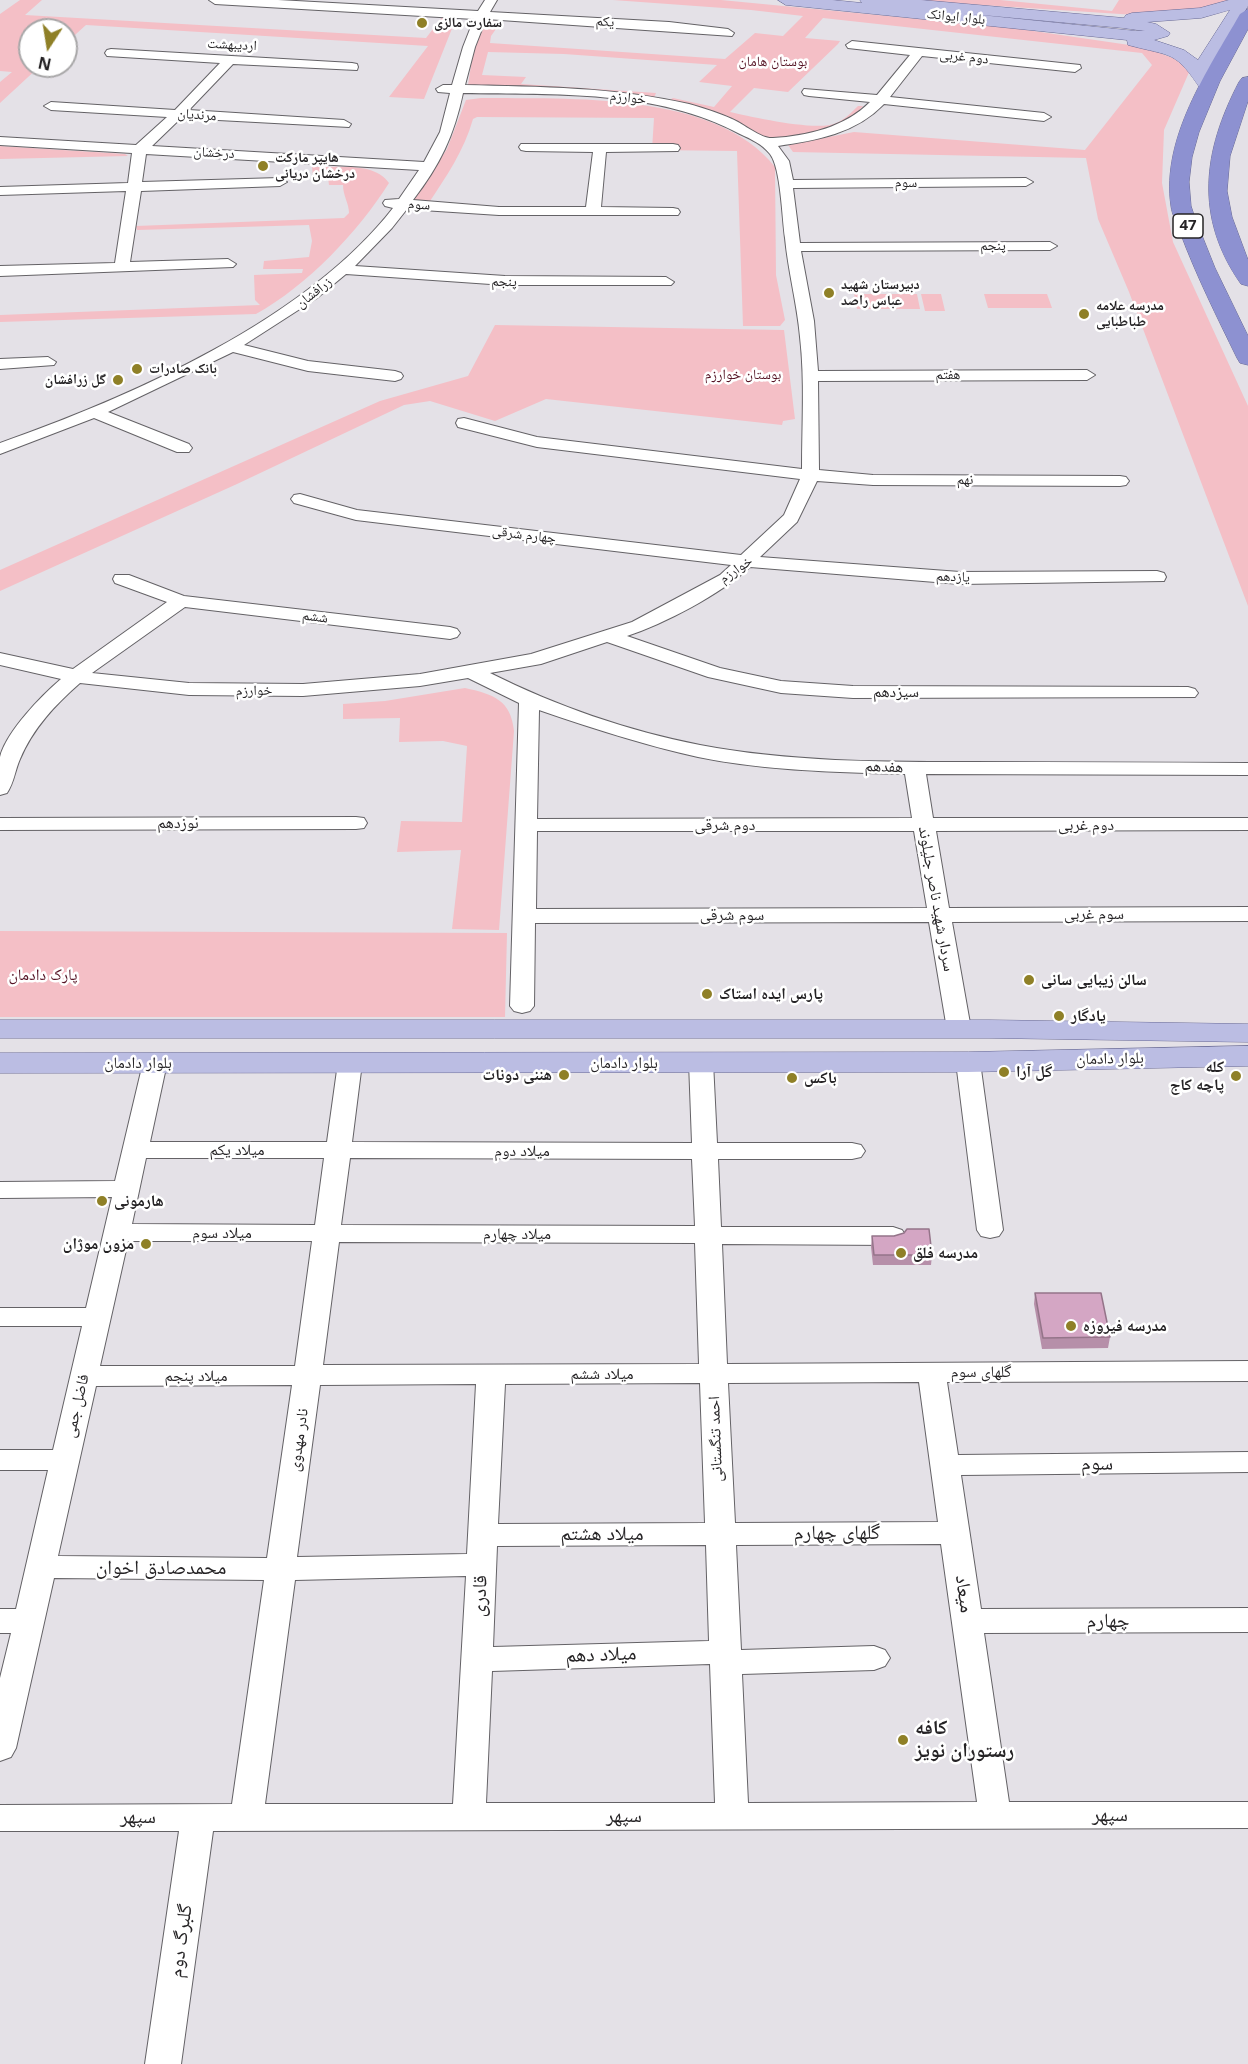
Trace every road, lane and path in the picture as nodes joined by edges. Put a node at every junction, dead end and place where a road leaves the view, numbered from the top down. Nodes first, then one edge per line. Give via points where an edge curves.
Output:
1 (216, 0) edge
2 (491, 0) edge
3 (786, 0) edge
4 (867, 0) edge
5 (1245, 5) edge
6 (474, 9) edge
7 (1017, 19) junction
8 (728, 33) dead end
9 (852, 45) dead end
10 (919, 52) junction
11 (111, 53) dead end
12 (230, 60) junction
13 (352, 67) dead end
14 (1075, 68) dead end
15 (1204, 79) junction
16 (1246, 88) edge
17 (450, 90) junction
18 (809, 92) dead end
19 (878, 99) junction
20 (51, 106) dead end
21 (438, 108) dead end
22 (178, 114) junction
23 (1044, 117) dead end
24 (344, 124) dead end
25 (432, 129) dead end
26 (0, 141) edge
27 (768, 143) junction
28 (526, 147) dead end
29 (600, 147) junction
30 (673, 148) dead end
31 (140, 149) junction
32 (420, 166) junction
33 (280, 182) dead end
34 (1026, 182) dead end
35 (785, 184) junction
36 (133, 186) junction
37 (0, 190) edge
38 (388, 203) junction
39 (405, 204) junction
40 (593, 211) junction
41 (673, 212) dead end
42 (1050, 246) dead end
43 (793, 247) junction
44 (228, 264) dead end
45 (122, 267) junction
46 (343, 269) junction
47 (0, 270) edge
48 (1248, 280) edge
49 (666, 282) dead end
50 (233, 347) junction
51 (1248, 358) edge
52 (48, 362) dead end
53 (0, 364) edge
54 (1087, 375) dead end
55 (395, 376) dead end
56 (810, 376) junction
57 (94, 412) junction
58 (464, 423) dead end
59 (0, 438) edge
60 (0, 448) edge
61 (183, 448) dead end
62 (810, 475) junction
63 (1120, 481) dead end
64 (300, 500) dead end
65 (751, 561) junction
66 (1157, 577) dead end
67 (122, 579) dead end
68 (181, 601) junction
69 (450, 633) dead end
70 (611, 637) junction
71 (0, 658) edge
72 (472, 672) junction
73 (75, 676) junction
74 (1188, 693) dead end
75 (529, 700) junction
76 (914, 768) junction
77 (1248, 769) edge
78 (0, 789) edge
79 (356, 823) dead end
80 (0, 824) edge
81 (1248, 824) edge
82 (526, 825) junction
83 (924, 825) junction
84 (939, 914) junction
85 (1248, 914) edge
86 (524, 916) junction
87 (522, 1006) dead end
88 (0, 1029) edge
89 (959, 1029) junction
90 (1248, 1033) edge
91 (1248, 1056) edge
92 (701, 1062) junction
93 (968, 1062) junction
94 (0, 1063) edge
95 (155, 1063) junction
96 (350, 1063) junction
97 (136, 1149) junction
98 (339, 1150) junction
99 (705, 1151) junction
100 (852, 1151) dead end
101 (126, 1189) junction
102 (0, 1190) edge
103 (990, 1230) dead end
104 (117, 1232) junction
105 (327, 1234) junction
106 (708, 1235) junction
107 (893, 1236) edge
108 (0, 1317) edge
109 (98, 1317) junction
110 (1248, 1371) edge
111 (932, 1372) junction
112 (714, 1373) junction
113 (491, 1374) junction
114 (308, 1375) junction
115 (84, 1376) junction
116 (0, 1460) edge
117 (65, 1460) junction
118 (1248, 1462) edge
119 (945, 1465) junction
120 (955, 1533) junction
121 (720, 1534) junction
122 (483, 1535) junction
123 (482, 1565) junction
124 (41, 1567) junction
125 (281, 1569) junction
126 (1248, 1620) edge
127 (14, 1621) edge
128 (968, 1622) junction
129 (725, 1657) junction
130 (874, 1658) dead end
131 (477, 1659) junction
132 (0, 1748) edge
133 (1248, 1815) edge
134 (732, 1816) junction
135 (995, 1816) junction
136 (198, 1817) junction
137 (247, 1817) junction
138 (469, 1817) junction
139 (0, 1818) edge
140 (163, 2064) edge

1 - 6 street, یکم
2 - 6 street, زرافشان
3 - 7 main road, بلوار ایوانک
4 - 7 main road, بلوار ایوانک
5 - 7 main road via 1168,16
5 - 15 highway, 47
6 - 8 street, یکم
6 - 17 street, زرافشان via 468,44
7 - 7 main road via 1145,37 1162,33 1141,25
7 - 15 main road via 1163,47 1190,59
9 - 10 street, دوم غربی
10 - 14 street, دوم غربی
10 - 19 street
11 - 12 street, اردیبهشت
12 - 13 street, اردیبهشت
12 - 22 street
15 - 51 highway, 47 via 1186,146 1181,207 1204,268
16 - 48 highway, 47 via 1223,150 1217,180 1219,206
17 - 21 street, زرافشان
17 - 27 street, خوارزم via 578,93 663,102 734,123
17 - 32 street, زرافشان via 446,135
18 - 19 street
19 - 23 street
19 - 27 street via 866,113 845,126 811,137
20 - 22 street, مرنديان
22 - 24 street, مرنديان
22 - 31 street
25 - 32 street, زرافشان
26 - 31 street, درخشان
27 - 35 street, خوارزم via 782,162
28 - 29 street
29 - 30 street
29 - 40 street
31 - 32 street, درخشان
31 - 36 street
32 - 38 street, زرافشان
32 - 39 street, زرافشان
33 - 36 street
34 - 35 street, سوم
35 - 43 street, خوارزم
36 - 37 street
36 - 45 street
38 - 39 street, سوم
38 - 59 street, زرافشان via 360,237 272,311 161,372
39 - 40 street, سوم via 499,211
39 - 46 street, زرافشان via 376,239
40 - 41 street, سوم
42 - 43 street, پنجم
43 - 56 street, خوارزم via 809,328
44 - 45 street
45 - 47 street
46 - 49 street, پنجم via 503,282
46 - 50 street, زرافشان via 288,314
50 - 55 street via 308,366
50 - 57 street, زرافشان
52 - 53 street
54 - 56 street, هفتم
56 - 62 street, خوارزم
57 - 60 street, زرافشان
57 - 61 street
58 - 62 street via 537,442
62 - 63 street, نهم via 873,480
62 - 65 street, خوارزم via 793,515
64 - 65 street, چهارم شرقی via 356,515
65 - 66 street, یازدهم via 960,578
65 - 70 street, خوارزم via 696,598
67 - 68 street, ششم
68 - 69 street, ششم
68 - 73 street
70 - 72 street, خوارزم
70 - 74 street, سیزدهم via 715,673 782,687 853,692
71 - 73 street, خوارزم
72 - 73 street, خوارزم via 382,685 238,691 135,685
72 - 75 street, هفدهم
73 - 78 street via 37,714 10,756
75 - 76 street, هفدهم via 625,732 700,751 794,764
75 - 82 street
76 - 77 street, هفدهم
76 - 83 street, سردار شهید ناصر جلیلوند
79 - 80 street, نوزدهم
81 - 83 street, دوم غربی
82 - 83 street, دوم شرقی
82 - 86 street
83 - 84 street, سردار شهید ناصر جلیلوند
84 - 85 street, سوم غربی
84 - 86 street, سوم شرقی
84 - 89 street, سردار شهید ناصر جلیلوند
86 - 87 street
88 - 89 main road, بلوار دادمان
89 - 90 main road, بلوار دادمان
91 - 93 main road, بلوار دادمان
92 - 93 main road, بلوار دادمان
92 - 96 main road, بلوار دادمان
92 - 99 street, احمد تنگستانی
93 - 103 street
94 - 95 main road, بلوار دادمان
95 - 96 main road, بلوار دادمان
95 - 97 street, فاضل جمی
96 - 98 street, نادر مهدوی
97 - 98 street, میلاد یکم
97 - 101 street, فاضل جمی
98 - 99 street, میلاد دوم
98 - 105 street, نادر مهدوی
99 - 100 street, میلاد دوم
99 - 106 street, احمد تنگستانی
101 - 102 street
101 - 104 street, فاضل جمی
104 - 105 street, میلاد سوم
104 - 109 street, فاضل جمی
105 - 106 street, میلاد چهارم
105 - 114 street, نادر مهدوی
106 - 107 street, میلاد چهارم
106 - 112 street, احمد تنگستانی
108 - 109 street
109 - 115 street, فاضل جمی
110 - 111 street, گلهای سوم
111 - 112 street, گلهای سوم
111 - 119 street, میعاد
112 - 113 street, میلاد ششم
112 - 121 street, احمد تنگستانی
113 - 114 street
113 - 122 street, قادری
114 - 115 street, میلاد پنجم
114 - 125 street, نادر مهدوی
115 - 117 street, فاضل جمی
116 - 117 street
117 - 124 street, فاضل جمی
118 - 119 street, سوم
119 - 120 street, میعاد
120 - 121 street, گلهای چهارم
120 - 128 street, میعاد
121 - 122 street, میلاد هشتم
121 - 129 street, احمد تنگستانی
122 - 123 street, قادری
123 - 125 street
123 - 131 street, قادری
124 - 125 street, محمدصادق اخوان
124 - 127 street, فاضل جمی
125 - 137 street, نادر مهدوی
126 - 128 street, چهارم
127 - 132 street, فاضل جمی
128 - 135 street, میعاد
129 - 130 street, میلاد دهم
129 - 131 street, میلاد دهم
129 - 134 street, احمد تنگستانی
131 - 138 street, قادری
133 - 135 street, سپهر
134 - 135 street, سپهر
134 - 138 street, سپهر
136 - 137 street, سپهر
136 - 139 street, سپهر
136 - 140 street, گلبرگ دوم
137 - 138 street, سپهر

